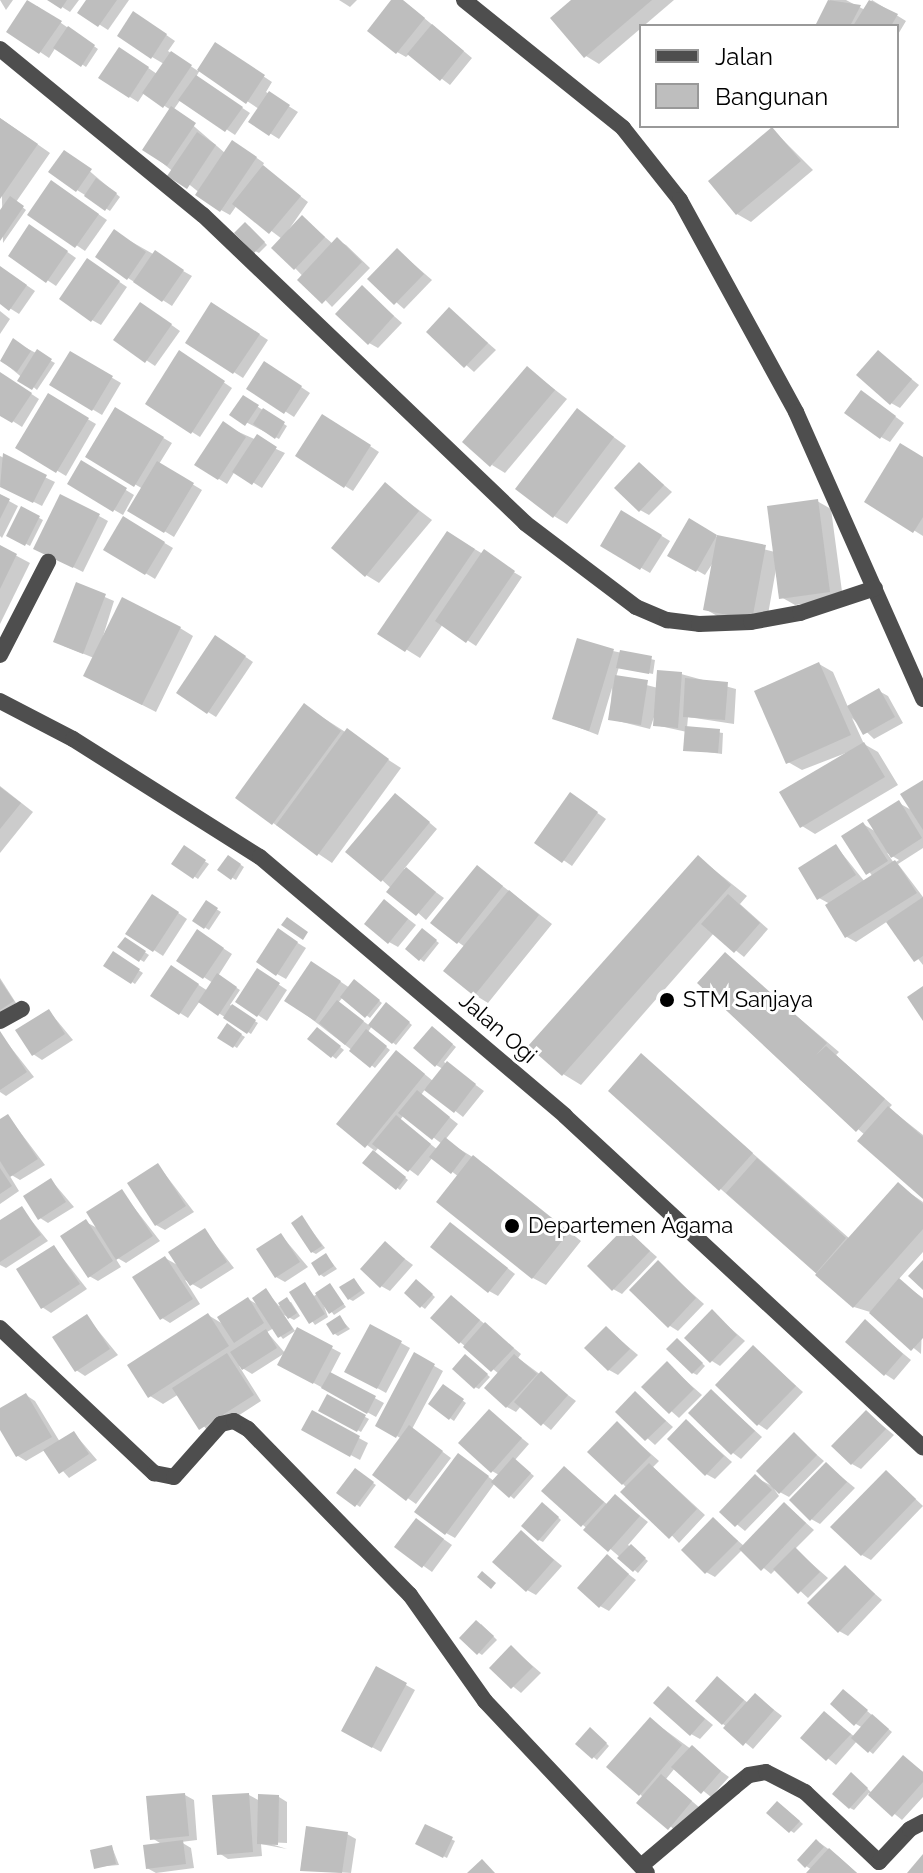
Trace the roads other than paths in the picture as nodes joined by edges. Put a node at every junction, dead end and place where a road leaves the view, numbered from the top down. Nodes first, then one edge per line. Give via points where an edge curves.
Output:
1 (464, 0) edge
2 (0, 49) edge
3 (48, 562) dead end
4 (875, 588) junction
5 (0, 655) edge
6 (923, 699) edge
7 (0, 701) edge
8 (22, 1009) dead end
9 (0, 1021) edge
10 (0, 1328) edge
11 (923, 1447) edge
12 (923, 1822) edge
13 (644, 1870) edge

1 - 4 street via 623,128 657,165 796,412
2 - 4 street via 203,215 525,523 636,607 667,620 751,622 800,613
3 - 5 street
4 - 6 street
7 - 11 street, Jalan Ogi via 73,739 260,857 565,1116
8 - 9 street
10 - 13 street via 142,1463 164,1477 174,1477 221,1424 234,1421 248,1429 410,1595 485,1701
12 - 13 street via 879,1862 805,1792 766,1772 749,1775 734,1787

